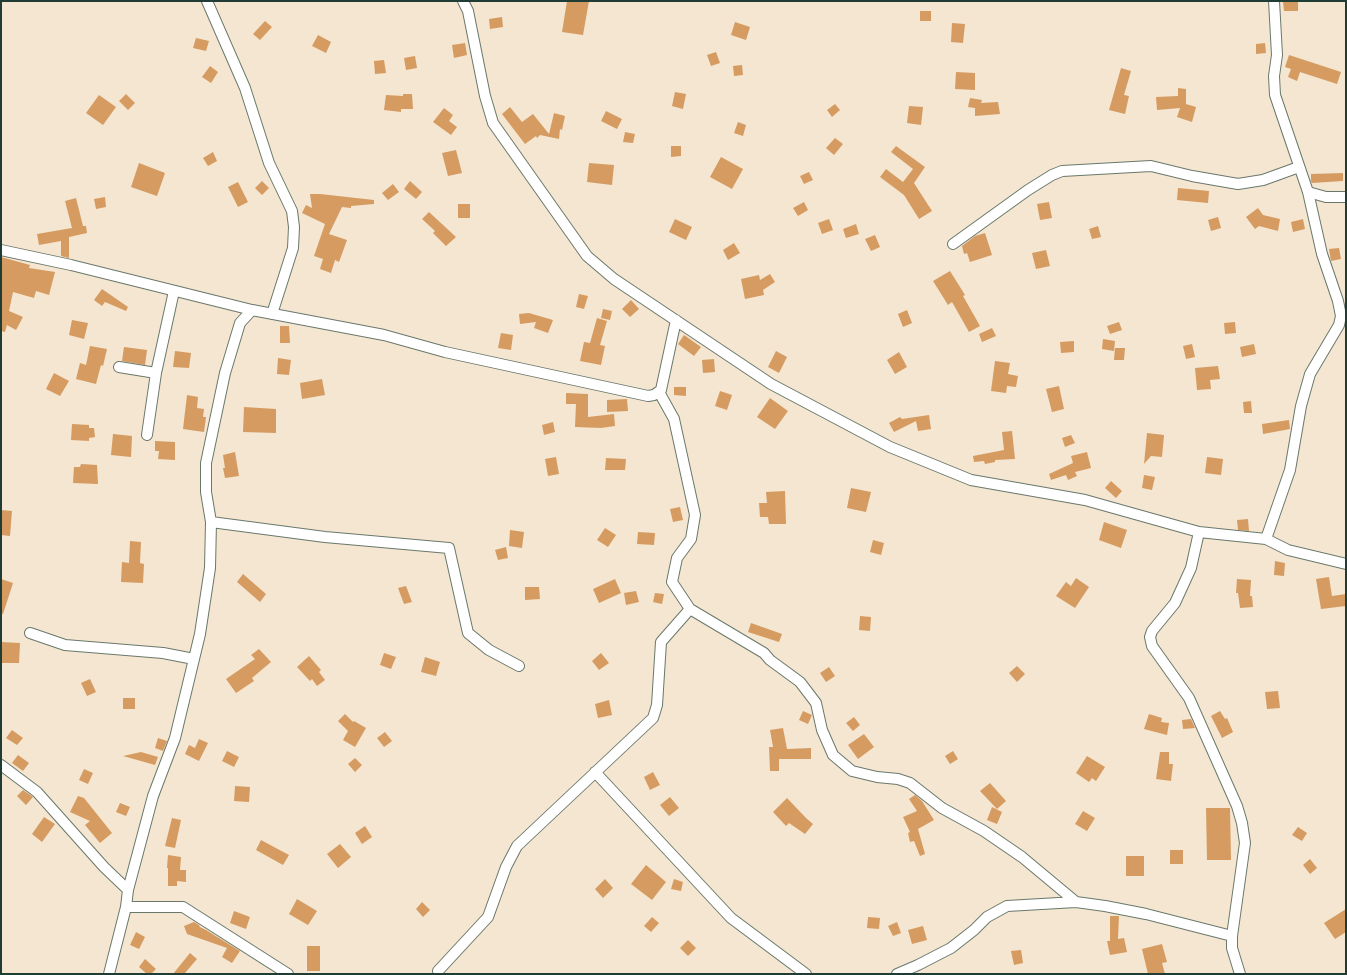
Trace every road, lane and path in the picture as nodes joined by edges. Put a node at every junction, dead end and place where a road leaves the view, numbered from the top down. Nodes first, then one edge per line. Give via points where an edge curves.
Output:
1 (207, 1) edge
2 (463, 1) edge
3 (1274, 1) edge
4 (1299, 167) junction
5 (1308, 192) junction
6 (1346, 197) edge
7 (953, 244) dead end
8 (1, 250) edge
9 (174, 290) junction
10 (252, 310) junction
11 (272, 314) junction
12 (1344, 316) edge
13 (676, 320) junction
14 (119, 367) dead end
15 (156, 373) junction
16 (659, 392) junction
17 (147, 435) dead end
18 (211, 522) junction
19 (1199, 532) junction
20 (1266, 539) junction
21 (1346, 564) edge
22 (690, 609) junction
23 (30, 633) dead end
24 (194, 660) junction
25 (519, 666) dead end
26 (1, 765) edge
27 (595, 772) junction
28 (128, 890) junction
29 (1076, 902) junction
30 (126, 907) junction
31 (1232, 936) junction
32 (438, 971) dead end
33 (109, 974) edge
34 (288, 974) edge
35 (806, 974) edge
36 (897, 974) edge
37 (1240, 974) edge

1 - 11 street via 245,88 269,163 292,211 293,248
2 - 13 street via 468,11 493,123 587,256 614,279
3 - 4 street via 1277,55 1275,95
4 - 5 street
4 - 7 street via 1263,180 1238,184 1151,166 1062,171 1028,190
5 - 6 street via 1326,197
5 - 12 street via 1322,254
8 - 9 street
9 - 10 street
9 - 15 street
10 - 11 street
10 - 18 street via 240,322 225,374 206,464 206,492
11 - 16 street via 384,335 446,352 648,396
12 - 20 street via 1310,374 1301,406 1290,470
13 - 16 street
13 - 19 street via 771,384 890,447 971,480 1085,500
14 - 15 street
15 - 17 street
16 - 22 street via 674,418 695,515 691,539 677,558 672,582
18 - 24 street via 210,568
18 - 25 street via 325,537 449,548 468,633 489,650
19 - 20 street
19 - 31 street via 1191,568 1178,596 1150,637 1152,646 1189,698 1238,806 1245,843
20 - 21 street via 1288,550
22 - 27 street via 661,642 657,705 653,718
22 - 29 street via 764,653 800,682 816,702 822,730 833,755 852,771 910,783 942,808 984,831 1022,857
23 - 24 street via 66,646 163,653
24 - 28 street via 176,738 153,796
26 - 28 street via 37,792
27 - 32 street via 517,846 506,867 488,917
27 - 35 street via 731,918
28 - 30 street
29 - 31 street via 1146,914
29 - 36 street via 1008,906 987,917 951,948
30 - 33 street
30 - 34 street via 183,907
31 - 37 street via 1232,948

